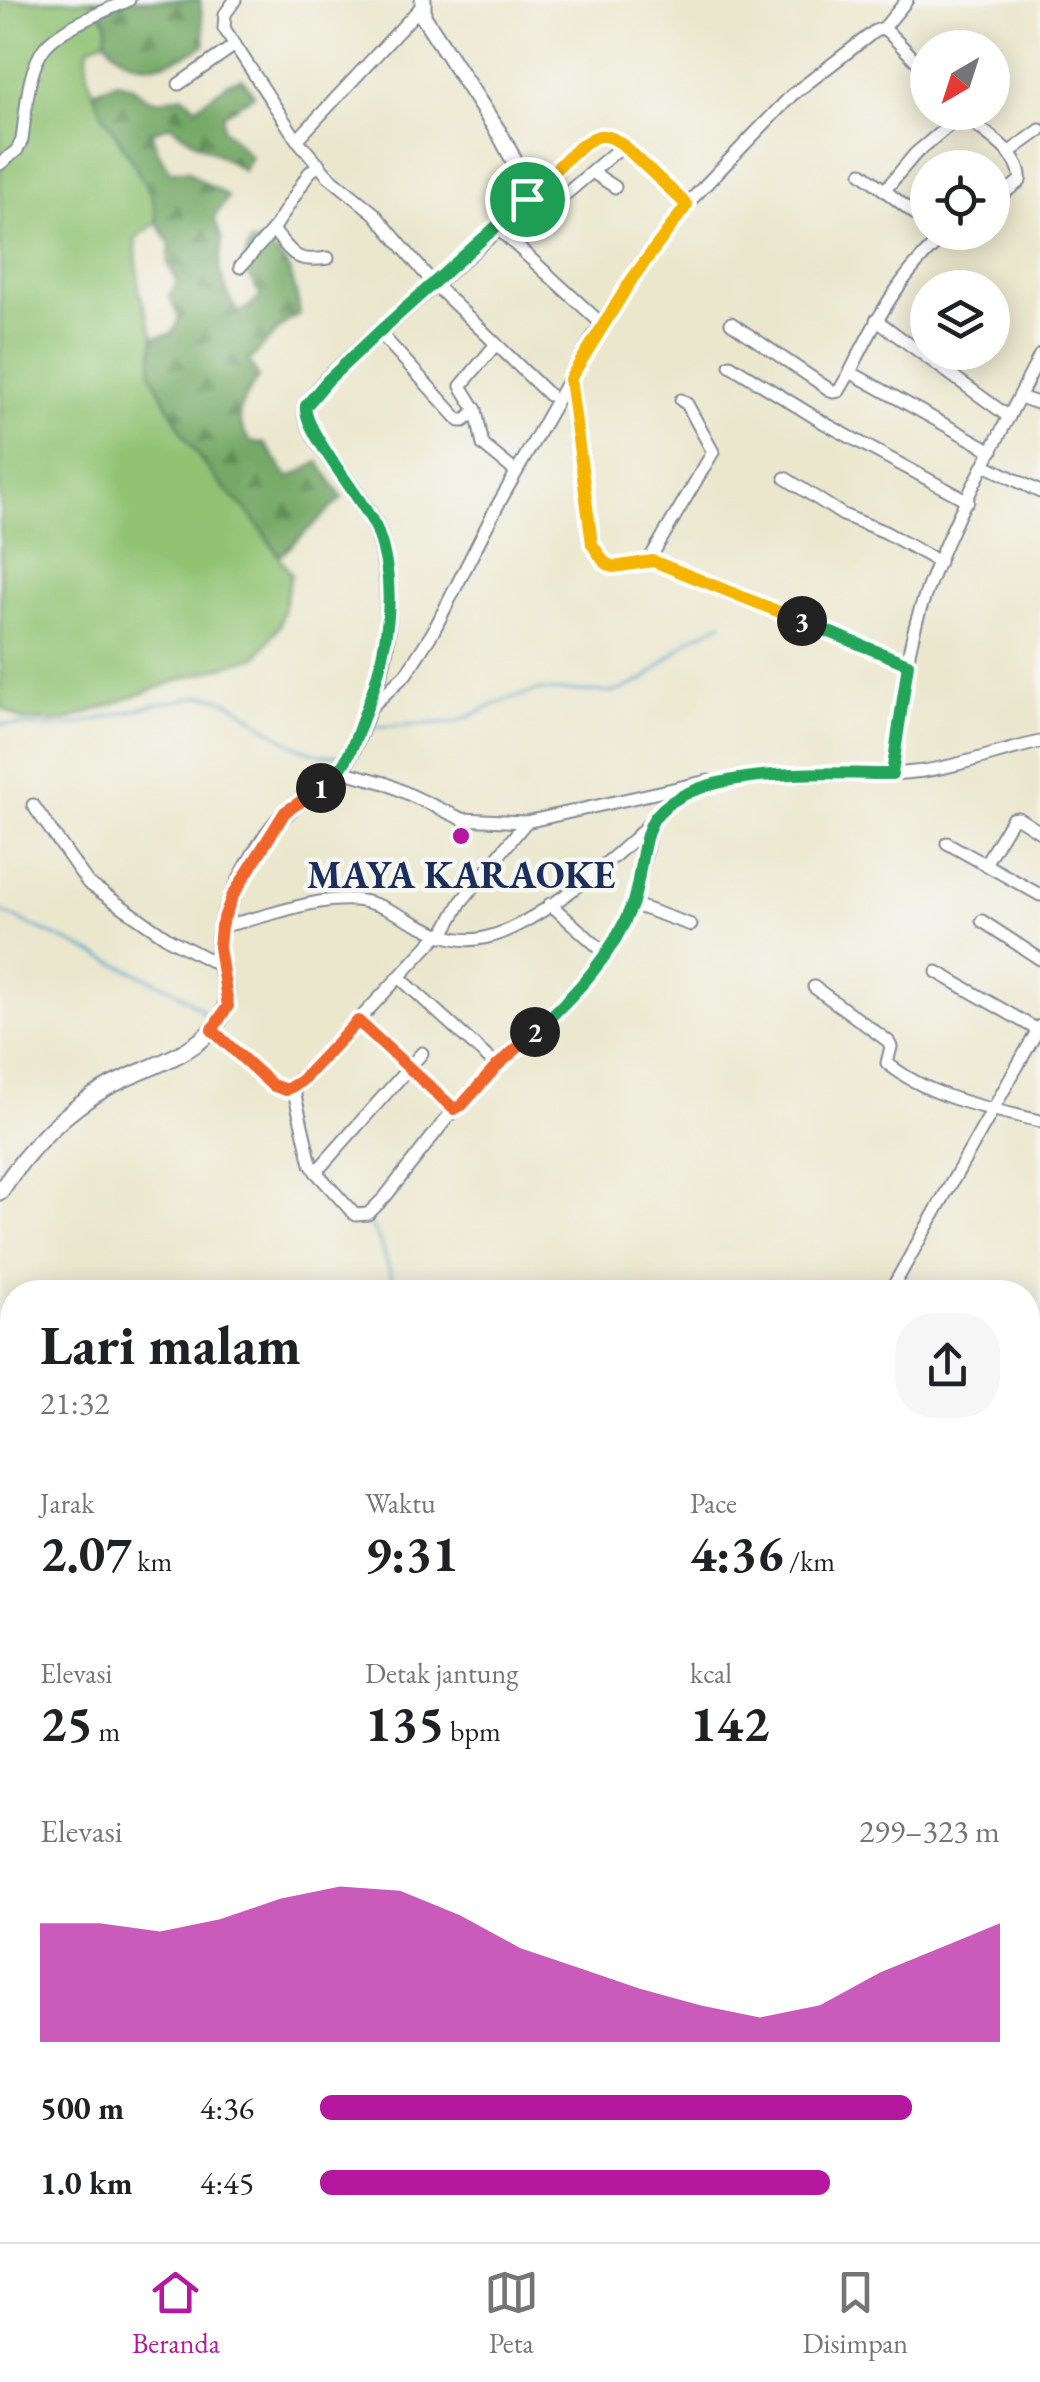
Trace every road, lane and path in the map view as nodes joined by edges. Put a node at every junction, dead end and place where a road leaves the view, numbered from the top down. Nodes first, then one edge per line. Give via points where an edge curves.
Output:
1 (129, 0) edge
2 (236, 0) edge
3 (907, 0) edge
4 (422, 3) edge
5 (884, 28) junction
6 (235, 45) junction
7 (910, 55) edge
8 (179, 84) dead end
9 (942, 130) edge
10 (980, 130) edge
11 (1040, 130) edge
12 (297, 140) junction
13 (623, 145) junction
14 (1004, 150) edge
15 (1010, 152) edge
16 (1010, 156) edge
17 (0, 164) edge
18 (319, 164) junction
19 (592, 172) junction
20 (862, 173) dead end
21 (615, 187) dead end
22 (1010, 187) edge
23 (885, 190) junction
24 (534, 192) junction
25 (557, 202) junction
26 (687, 205) junction
27 (910, 210) edge
28 (540, 217) dead end
29 (496, 227) junction
30 (273, 230) junction
31 (929, 250) edge
32 (328, 258) dead end
33 (240, 266) dead end
34 (433, 283) junction
35 (876, 320) junction
36 (731, 323) dead end
37 (602, 324) junction
38 (379, 332) junction
39 (496, 344) junction
40 (1040, 355) edge
41 (730, 365) dead end
42 (850, 372) junction
43 (570, 379) junction
44 (549, 394) dead end
45 (1020, 397) junction
46 (681, 400) dead end
47 (1040, 404) edge
48 (476, 410) junction
49 (1009, 417) junction
50 (992, 452) junction
51 (985, 465) junction
52 (516, 472) junction
53 (784, 478) dead end
54 (1040, 492) edge
55 (968, 501) junction
56 (649, 560) junction
57 (939, 562) junction
58 (908, 664) junction
59 (365, 713) junction
60 (1040, 742) edge
61 (341, 772) junction
62 (892, 774) junction
63 (729, 782) junction
64 (34, 805) dead end
65 (653, 819) junction
66 (526, 822) junction
67 (1040, 832) edge
68 (947, 843) dead end
69 (985, 864) junction
70 (1040, 895) edge
71 (550, 904) junction
72 (632, 904) junction
73 (982, 921) dead end
74 (691, 925) dead end
75 (221, 926) junction
76 (440, 935) junction
77 (605, 954) junction
78 (1040, 959) edge
79 (221, 966) junction
80 (937, 972) dead end
81 (400, 977) junction
82 (814, 987) dead end
83 (358, 1021) junction
84 (211, 1031) junction
85 (1038, 1033) edge
86 (422, 1053) dead end
87 (497, 1066) junction
88 (410, 1067) junction
89 (293, 1087) junction
90 (454, 1109) junction
91 (996, 1110) junction
92 (1040, 1121) edge
93 (316, 1172) junction
94 (0, 1192) edge
95 (897, 1280) edge

1 - 17 street via 46,45 35,66 22,140
2 - 6 street via 222,21
3 - 5 street
4 - 12 street
4 - 24 street via 438,43
5 - 7 street
5 - 26 street via 801,86
6 - 8 street
6 - 12 street
9 - 23 street
10 - 14 street
11 - 15 street
12 - 18 street
13 - 19 street
13 - 24 street via 600,136 586,142
13 - 26 street
16 - 22 street via 1022,177
18 - 30 street
18 - 34 street via 374,213
19 - 21 street
19 - 25 street
20 - 23 street
23 - 27 street
24 - 25 street
24 - 29 street
25 - 28 street
26 - 37 street
29 - 34 street
29 - 37 street
30 - 32 street via 300,259
30 - 33 street
31 - 35 street
34 - 38 street
34 - 39 street
35 - 42 street
35 - 49 street
36 - 42 street via 835,393
37 - 43 street
38 - 48 street via 460,421
38 - 59 street via 316,392 304,413 366,508 385,564 386,644
39 - 44 street
39 - 48 street via 461,384
40 - 45 street
41 - 55 street
42 - 50 street
43 - 52 street
43 - 56 street via 592,544 613,567
45 - 47 street
45 - 49 street
46 - 56 street via 714,452
48 - 52 street via 483,444
49 - 50 street
50 - 51 street
51 - 54 street
51 - 55 street
52 - 59 street via 424,646
53 - 57 street
55 - 57 street
56 - 58 street
57 - 58 street via 920,607
58 - 62 street
59 - 61 street
60 - 62 street
61 - 66 street via 385,783 462,819
61 - 75 street via 285,812
62 - 63 street
63 - 65 street via 686,793
63 - 66 street via 697,782
64 - 79 street via 88,883
65 - 71 street
65 - 72 street
66 - 76 street
67 - 69 street via 1012,819
68 - 69 street
69 - 70 street
71 - 76 street via 496,935
71 - 77 street
72 - 74 street
72 - 77 street
73 - 78 street
75 - 76 street via 346,900 378,906
75 - 79 street
76 - 81 street
77 - 87 street via 570,1000
79 - 84 street via 228,1006
80 - 85 street
81 - 83 street
81 - 87 street
82 - 91 street via 888,1041 887,1063 898,1072
83 - 88 street
83 - 89 street
84 - 89 street via 272,1085
84 - 94 street via 75,1107 45,1133
85 - 91 street
86 - 88 street
87 - 90 street
88 - 90 street
88 - 93 street
89 - 93 street
90 - 93 street via 368,1214 351,1212
91 - 92 street
91 - 95 street

